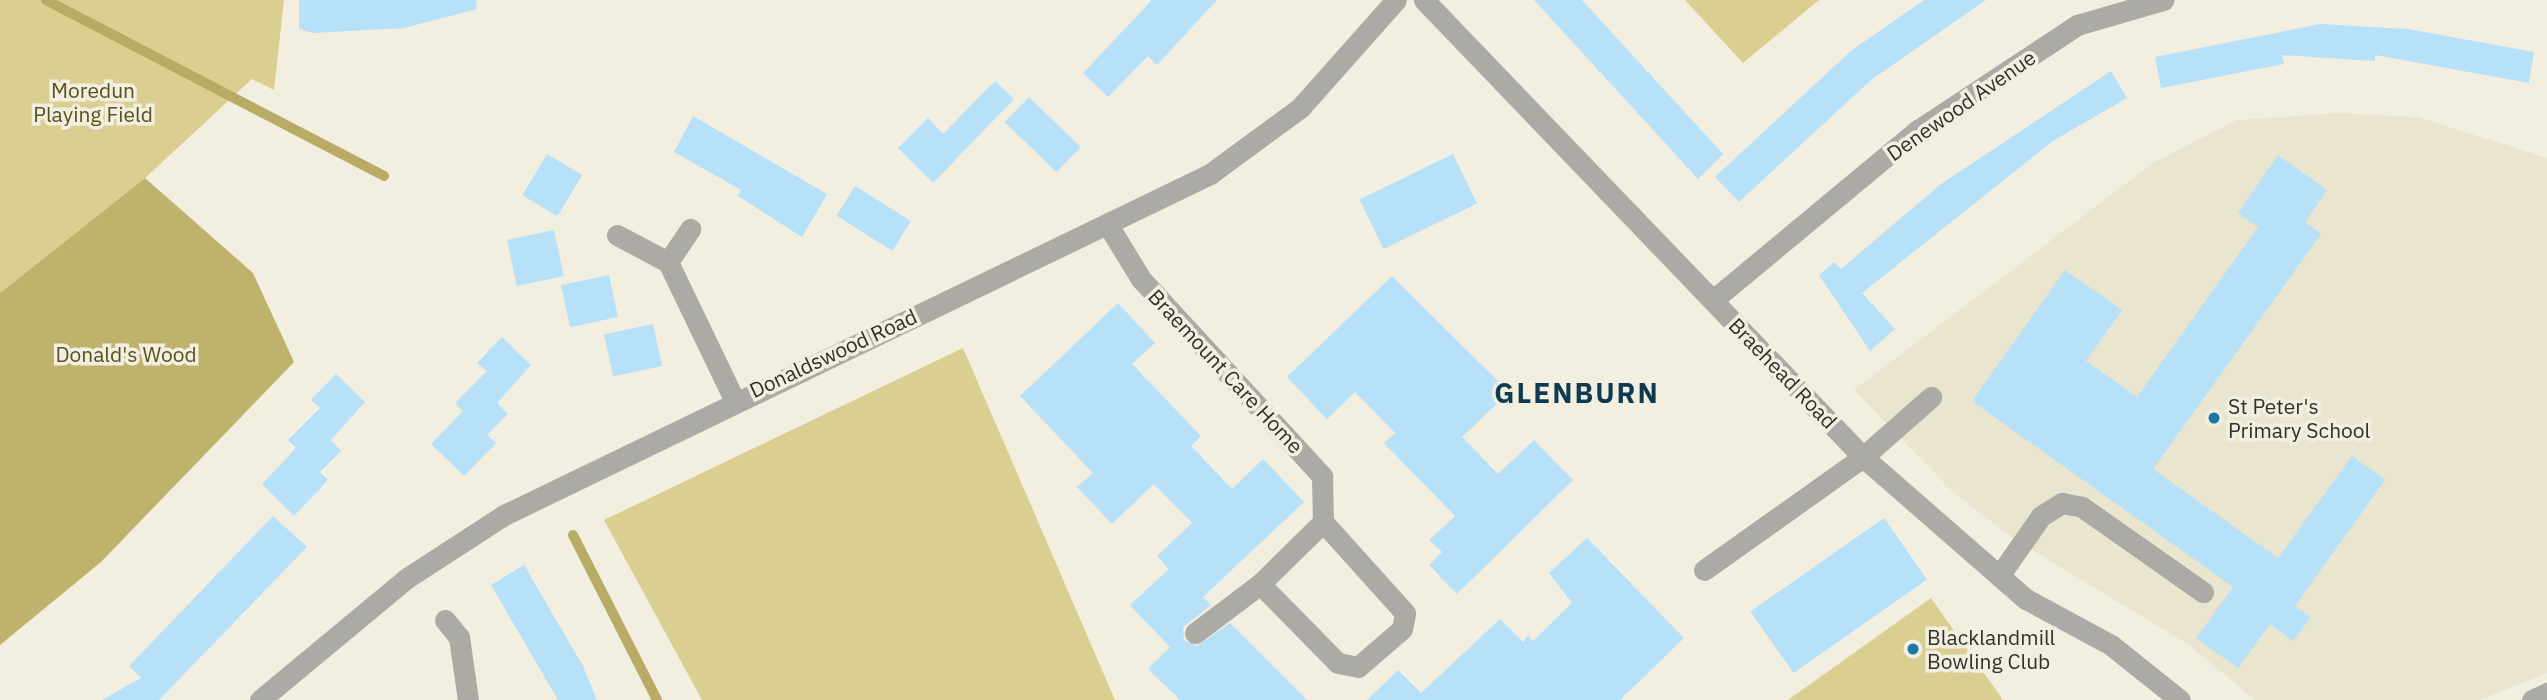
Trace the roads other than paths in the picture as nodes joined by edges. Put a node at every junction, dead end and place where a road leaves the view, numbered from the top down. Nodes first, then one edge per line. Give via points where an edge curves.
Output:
1 (1396, 0) edge
2 (1424, 0) edge
3 (2163, 0) edge
4 (1108, 225) junction
5 (690, 229) dead end
6 (617, 235) dead end
7 (668, 262) junction
8 (1713, 300) junction
9 (1931, 397) dead end
10 (734, 399) junction
11 (1863, 457) junction
12 (1323, 522) junction
13 (1704, 570) dead end
14 (1999, 576) junction
15 (1260, 584) junction
16 (2203, 592) dead end
17 (445, 621) dead end
18 (1195, 633) dead end
19 (2547, 693) edge
20 (468, 697) edge
21 (260, 700) edge
22 (2180, 700) edge
23 (2532, 700) edge

1 - 4 street, Donaldswood Road via 1300,108 1210,174
2 - 8 street, Braehead Road
3 - 8 street, Denewood Avenue via 2077,25 1918,130
4 - 10 street, Donaldswood Road
4 - 12 street, Braemount Care Home via 1141,279 1322,476
5 - 7 street
6 - 7 street
7 - 10 street
8 - 11 street, Braehead Road
9 - 11 street
10 - 21 street, Donaldswood Road via 504,515 407,578
11 - 13 street
11 - 14 street, Braehead Road
12 - 15 street
12 - 15 street via 1403,606 1402,628 1366,664 1338,663
14 - 16 street via 2041,516 2062,503 2082,507
14 - 22 street, Braehead Road via 2026,600 2111,645
15 - 18 street
17 - 20 street via 459,637
19 - 23 street

